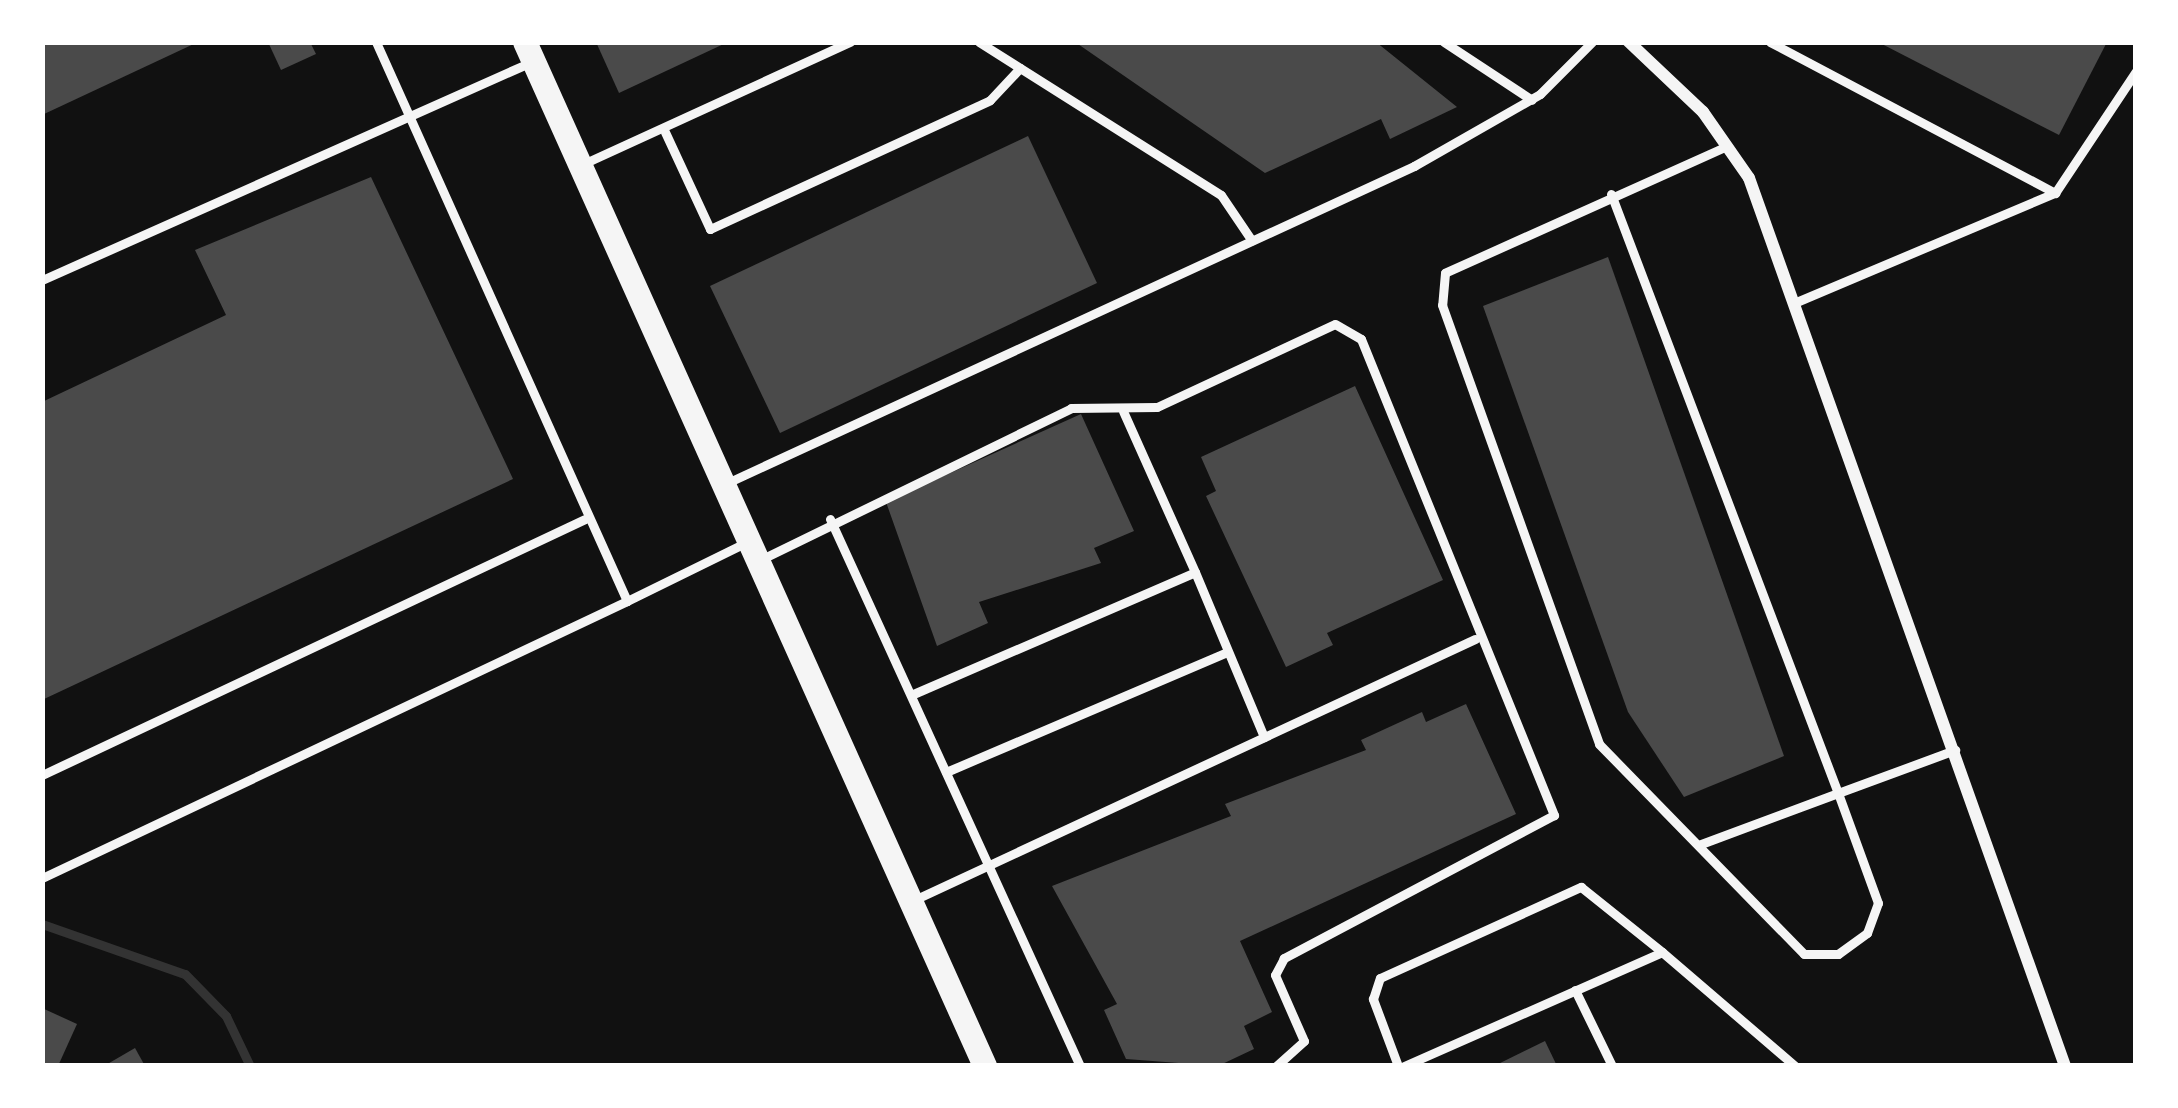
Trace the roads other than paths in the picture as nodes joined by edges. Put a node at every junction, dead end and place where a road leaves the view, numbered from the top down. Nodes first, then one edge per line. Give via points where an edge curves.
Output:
1 (376, 42) edge
2 (850, 42) edge
3 (979, 42) edge
4 (1444, 42) edge
5 (1592, 42) edge
6 (1629, 42) edge
7 (1770, 42) edge
8 (530, 51) edge
9 (1020, 68) junction
10 (2136, 71) edge
11 (1532, 100) junction
12 (410, 122) junction
13 (665, 132) junction
14 (1726, 146) junction
15 (583, 164) junction
16 (1611, 194) junction
17 (2055, 194) junction
18 (1252, 241) junction
19 (42, 280) edge
20 (1794, 303) junction
21 (1123, 411) junction
22 (727, 483) junction
23 (585, 519) junction
24 (830, 520) junction
25 (758, 549) junction
26 (1195, 572) junction
27 (627, 601) junction
28 (1475, 639) junction
29 (1228, 652) junction
30 (911, 695) junction
31 (1264, 736) junction
32 (1955, 750) junction
33 (946, 772) junction
34 (42, 776) edge
35 (1838, 793) junction
36 (1698, 845) junction
37 (988, 864) junction
38 (42, 878) edge
39 (912, 901) junction
40 (1662, 952) junction
41 (1575, 990) junction
42 (985, 1066) edge
43 (1080, 1066) edge
44 (1276, 1066) edge
45 (1401, 1066) edge
46 (1612, 1066) edge
47 (1795, 1066) edge
48 (2066, 1066) edge

1 - 12 lane
2 - 13 lane
3 - 9 lane
4 - 11 lane
5 - 11 lane
6 - 14 street
7 - 17 lane
8 - 12 lane
8 - 15 main road
9 - 13 lane via 990,100 710,229
9 - 18 lane via 1221,195
10 - 17 lane
11 - 18 lane
12 - 19 lane
12 - 23 lane
13 - 15 lane
14 - 16 lane
14 - 20 street
15 - 22 main road
16 - 35 lane
16 - 36 lane via 1464,260 1445,273 1442,305 1600,744
17 - 20 lane
18 - 22 lane
20 - 32 street
21 - 24 lane via 1071,408
21 - 26 lane
21 - 28 lane via 1347,327
22 - 25 main road
23 - 27 lane
23 - 34 lane
24 - 25 lane
24 - 30 lane
25 - 27 lane
25 - 39 main road
26 - 29 lane
26 - 30 lane
27 - 38 lane
28 - 31 lane
28 - 44 lane via 1554,814 1284,958 1275,975 1304,1040
29 - 31 lane
29 - 33 lane
30 - 33 lane
31 - 37 lane
32 - 35 lane
32 - 48 street
33 - 37 lane
35 - 36 lane
35 - 36 lane via 1878,903 1867,933 1838,954 1804,954
37 - 39 lane
37 - 43 lane
39 - 42 main road
40 - 41 lane
40 - 45 lane via 1581,887 1380,978 1372,999
40 - 47 lane
41 - 45 lane
41 - 46 lane

